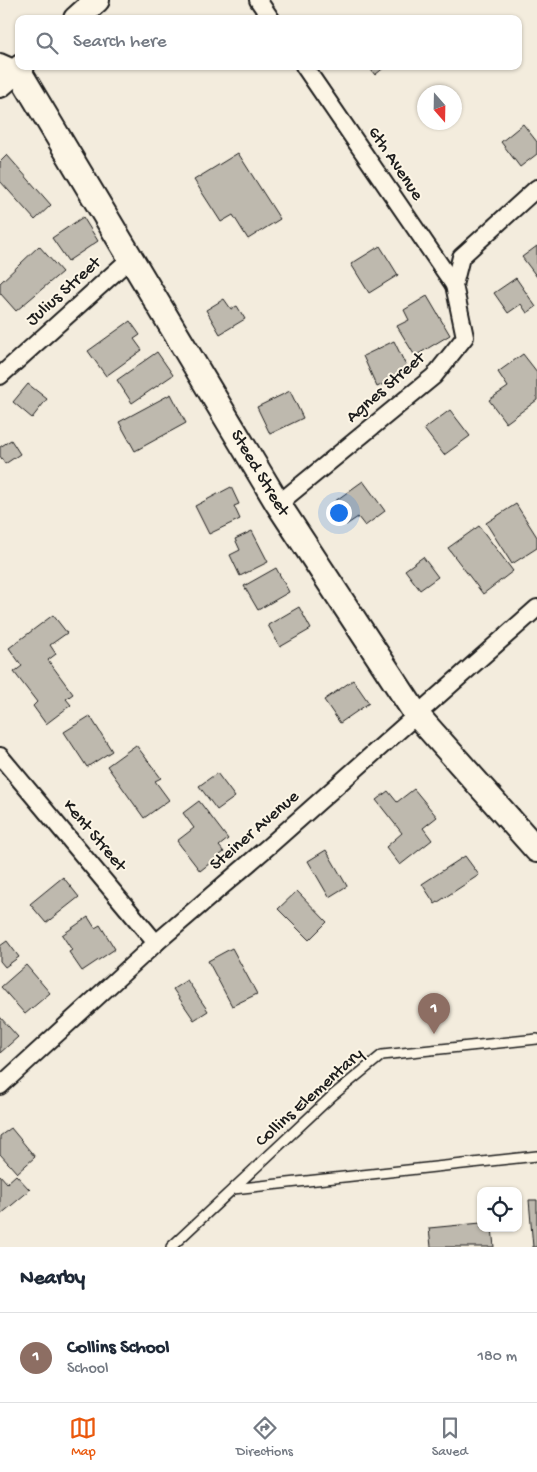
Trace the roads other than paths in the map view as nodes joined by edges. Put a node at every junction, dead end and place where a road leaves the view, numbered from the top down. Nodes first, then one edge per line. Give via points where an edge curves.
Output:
1 (97, 0) edge
2 (258, 0) edge
3 (80, 15) edge
4 (268, 15) edge
5 (13, 66) edge
6 (15, 70) edge
7 (307, 70) edge
8 (0, 85) edge
9 (537, 188) edge
10 (132, 257) junction
11 (454, 285) junction
12 (0, 376) edge
13 (278, 504) junction
14 (537, 608) edge
15 (416, 714) junction
16 (0, 756) edge
17 (537, 850) edge
18 (156, 942) junction
19 (537, 1039) edge
20 (0, 1086) edge
21 (537, 1156) edge
22 (233, 1189) junction
23 (171, 1247) edge

1 - 3 street
2 - 4 street
5 - 8 street
6 - 10 street, Steed Street
7 - 11 street, 6th Avenue
9 - 11 street, Agnes Street via 462,257
10 - 12 street, Julius Street
10 - 13 street, Steed Street
11 - 13 street, Agnes Street via 465,337 434,376
13 - 15 street, Steed Street
14 - 15 street, Steiner Avenue
15 - 17 street, Steed Street
15 - 18 street, Steiner Avenue
16 - 18 street, Kent Street
18 - 20 street, Steiner Avenue
19 - 22 lane, Collins Elementary via 382,1056 332,1096
21 - 22 lane
22 - 23 lane, Collins Elementary

